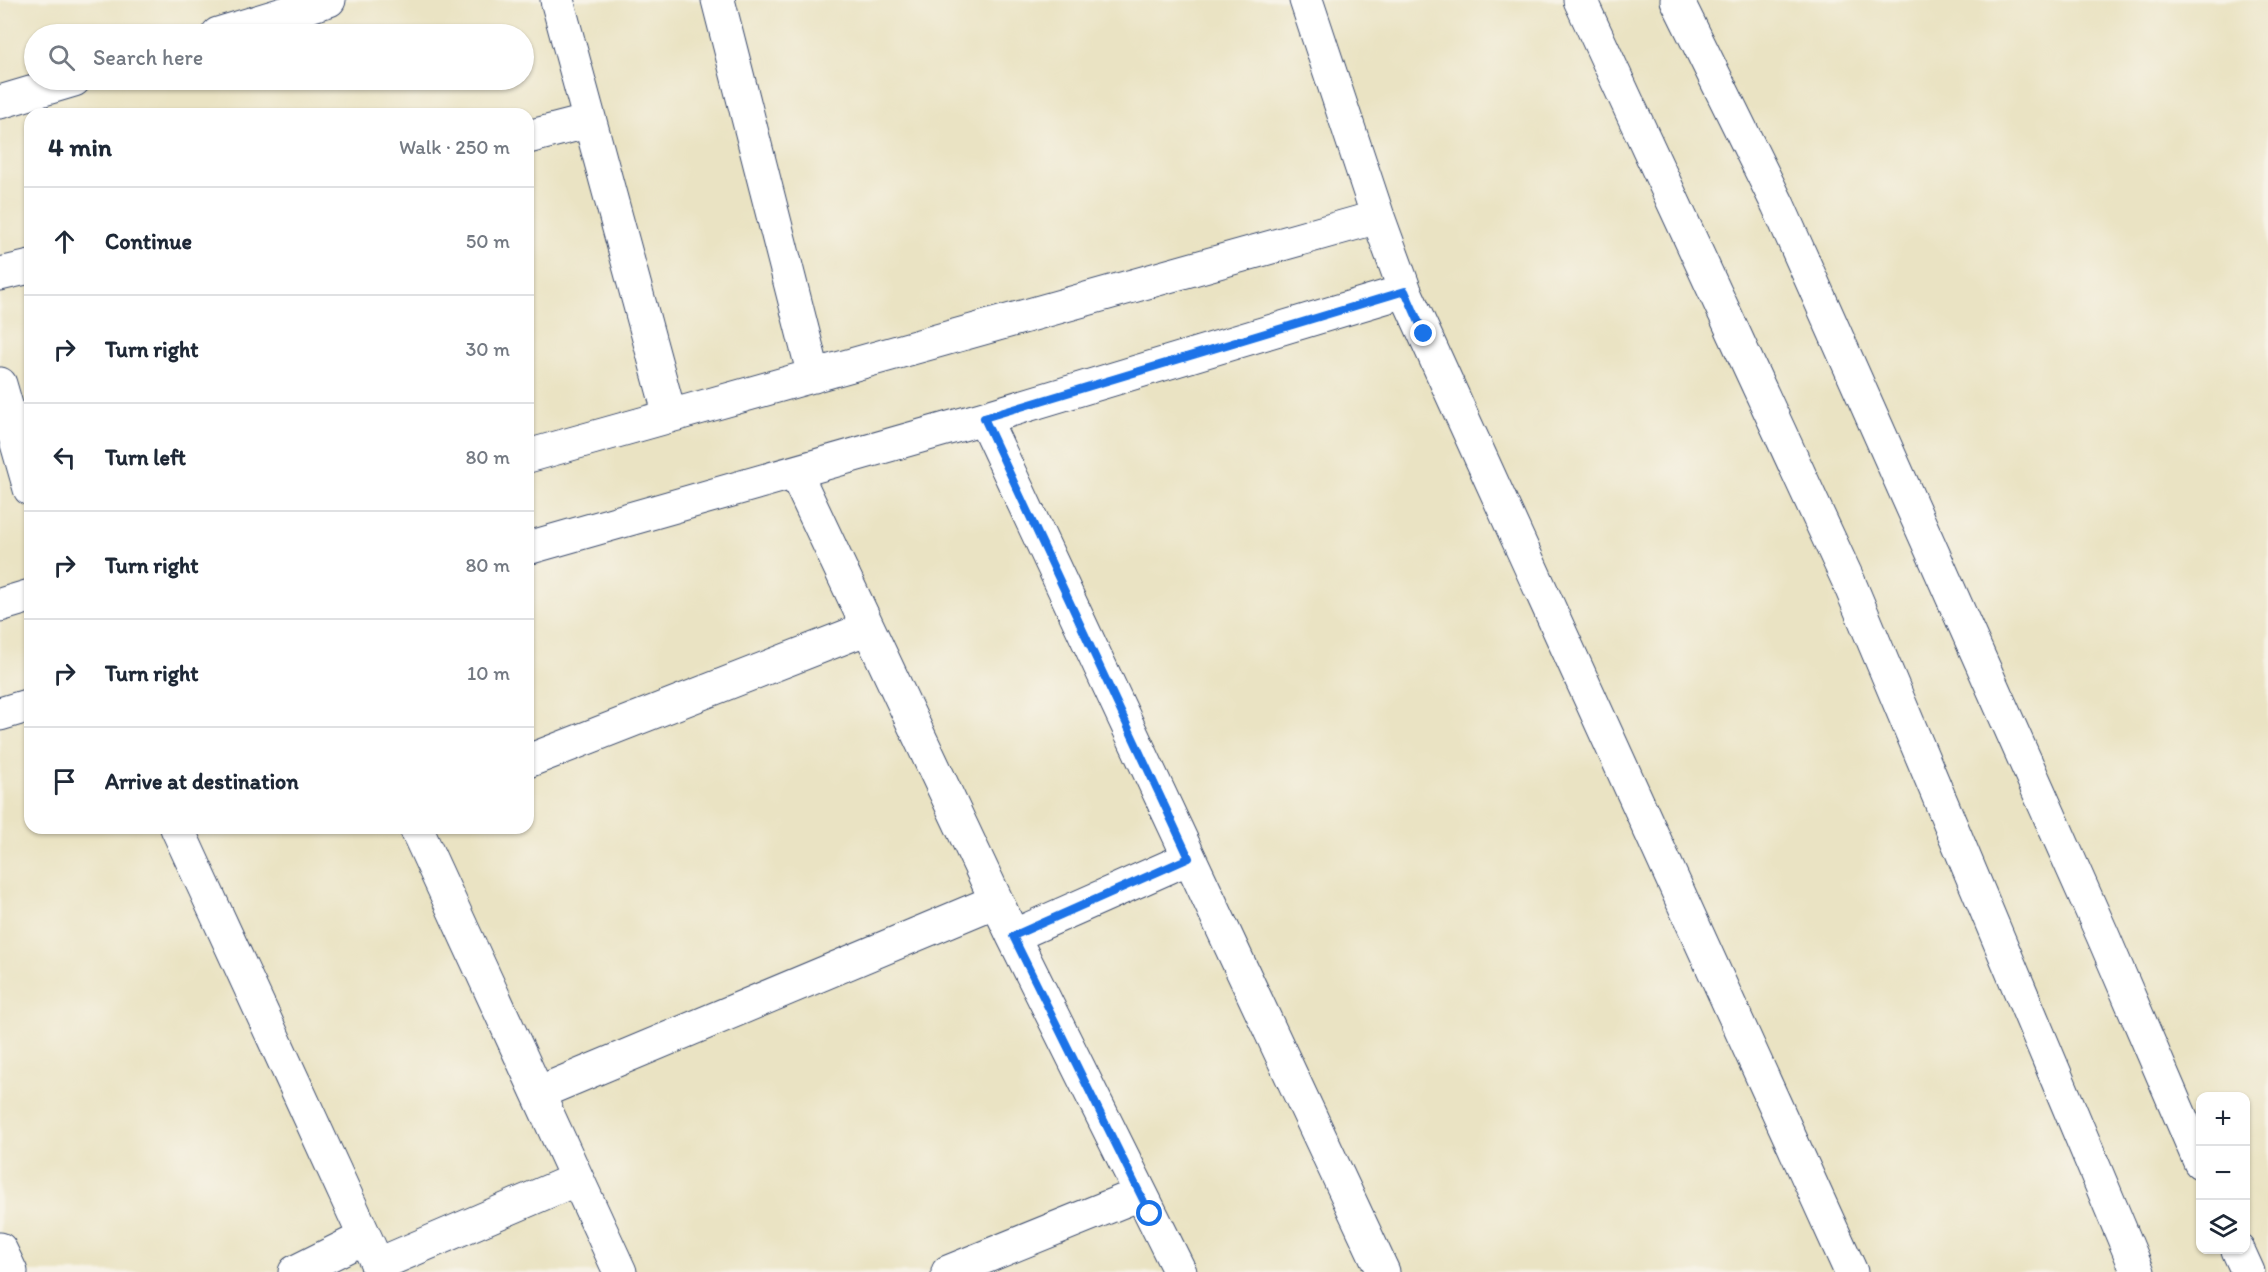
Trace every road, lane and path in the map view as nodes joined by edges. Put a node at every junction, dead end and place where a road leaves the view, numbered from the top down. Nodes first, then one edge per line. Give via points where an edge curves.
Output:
1 (329, 0) edge
2 (557, 0) edge
3 (718, 0) edge
4 (1306, 0) edge
5 (1580, 0) edge
6 (1677, 0) edge
7 (251, 24) edge
8 (40, 90) edge
9 (0, 102) edge
10 (590, 121) junction
11 (534, 135) edge
12 (1378, 217) junction
13 (24, 268) edge
14 (0, 274) edge
15 (1405, 291) junction
16 (814, 376) junction
17 (0, 384) edge
18 (670, 416) junction
19 (984, 418) junction
20 (534, 454) edge
21 (24, 468) edge
22 (795, 471) junction
23 (534, 546) edge
24 (24, 598) edge
25 (0, 605) edge
26 (868, 628) junction
27 (24, 707) edge
28 (0, 714) edge
29 (534, 758) edge
30 (180, 834) edge
31 (419, 834) edge
32 (1189, 858) junction
33 (996, 901) junction
34 (1013, 936) junction
35 (538, 1093) junction
36 (2196, 1153) edge
37 (577, 1179) junction
38 (1140, 1194) junction
39 (0, 1250) edge
40 (2240, 1254) edge
41 (374, 1258) edge
42 (11, 1272) edge
43 (295, 1272) edge
44 (620, 1272) edge
45 (948, 1272) edge
46 (1180, 1272) edge
47 (1383, 1272) edge
48 (1851, 1272) edge
49 (2138, 1272) edge
50 (2248, 1272) edge

1 - 7 main road
2 - 10 main road
3 - 16 main road
4 - 12 main road
5 - 49 main road via 1848,580
6 - 36 main road via 1778,205
8 - 9 main road
10 - 11 main road
10 - 18 main road
12 - 15 main road
12 - 16 main road
13 - 14 main road
15 - 19 main road
15 - 48 main road
16 - 18 main road
17 - 21 main road
18 - 20 main road
19 - 22 main road
19 - 32 main road
22 - 23 main road
22 - 26 main road
24 - 25 main road
26 - 29 main road
26 - 33 main road
27 - 28 main road
30 - 41 main road
31 - 35 main road
32 - 34 main road
32 - 47 main road
33 - 34 main road
33 - 35 main road
34 - 38 main road
35 - 37 main road
37 - 41 main road
37 - 44 main road
38 - 45 main road
38 - 46 main road
39 - 42 main road
40 - 50 main road
41 - 43 main road

